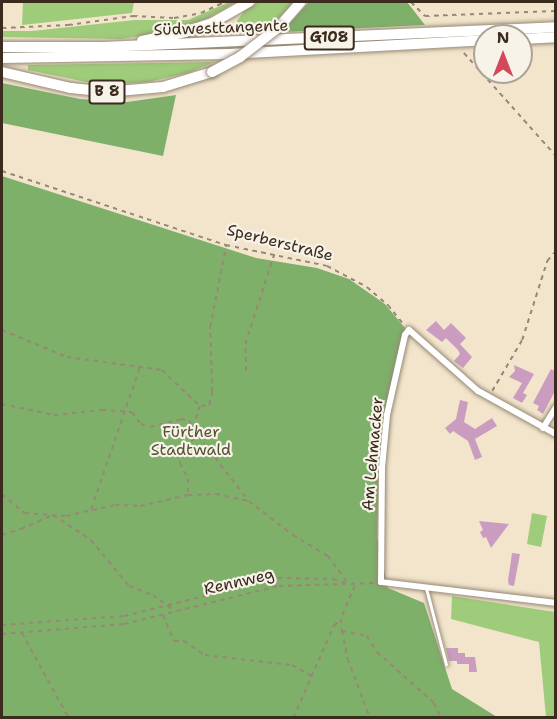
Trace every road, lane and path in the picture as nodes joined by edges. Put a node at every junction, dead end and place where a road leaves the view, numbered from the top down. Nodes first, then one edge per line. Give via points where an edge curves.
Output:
1 (225, 2) edge
2 (249, 2) edge
3 (301, 2) edge
4 (411, 2) edge
5 (555, 11) edge
6 (555, 27) edge
7 (2, 28) edge
8 (555, 38) edge
9 (533, 39) edge
10 (473, 41) edge
11 (2, 47) edge
12 (103, 47) junction
13 (464, 53) dead end
14 (2, 58) edge
15 (2, 72) edge
16 (555, 156) edge
17 (2, 171) edge
18 (226, 245) junction
19 (555, 251) edge
20 (274, 255) junction
21 (2, 330) edge
22 (409, 330) junction
23 (140, 367) junction
24 (246, 371) dead end
25 (489, 397) junction
26 (2, 404) edge
27 (200, 406) junction
28 (555, 407) edge
29 (124, 412) junction
30 (543, 428) junction
31 (193, 429) junction
32 (555, 434) edge
33 (2, 494) edge
34 (188, 495) junction
35 (249, 501) junction
36 (91, 510) junction
37 (53, 515) junction
38 (2, 534) edge
39 (381, 582) junction
40 (348, 584) junction
41 (355, 585) junction
42 (425, 587) junction
43 (555, 603) edge
44 (168, 605) junction
45 (176, 611) junction
46 (162, 615) junction
47 (341, 619) junction
48 (2, 625) edge
49 (342, 631) junction
50 (21, 632) junction
51 (2, 634) edge
52 (446, 664) dead end
53 (312, 676) junction
54 (69, 717) edge
55 (293, 717) edge
56 (370, 717) edge
57 (441, 717) edge

1 - 7 path via 201,13 174,18 132,16 68,25
2 - 12 highway via 212,23 185,32
3 - 15 highway, B 8, bridge via 279,27 240,57 212,72 164,87 106,92
4 - 5 path via 425,16
6 - 12 highway, Südwesttangente / G108
8 - 9 highway
10 - 14 highway, Südwesttangente / G108 via 121,58
11 - 12 highway
13 - 16 path
17 - 18 path, Sperberstraße
18 - 20 path, Sperberstraße
18 - 27 path via 210,327 212,392 209,405
19 - 25 path via 548,261 522,340
20 - 22 path, Sperberstraße via 327,266 351,276 388,305
20 - 24 path via 245,344
21 - 23 path via 67,357
22 - 25 street
22 - 39 street, Am Lehmacker via 387,415 382,468
23 - 27 path via 162,370
23 - 29 path
25 - 30 street
26 - 29 path via 54,415
27 - 31 path
28 - 30 street
29 - 31 path via 132,412 141,424 150,427 181,419 190,421
29 - 36 path
30 - 32 street
31 - 34 path via 194,438 180,463 188,479
31 - 35 path
33 - 37 path via 25,513
34 - 35 path via 216,494
34 - 36 path via 140,506 115,505
35 - 40 path via 328,556
36 - 37 path
37 - 38 path
37 - 44 path via 91,540 129,586
39 - 41 path, Rennweg
39 - 42 street
40 - 41 path, Rennweg
40 - 44 path via 333,579 278,578
40 - 45 path, Rennweg via 279,586
41 - 47 path
42 - 43 street
42 - 52 lane
44 - 45 path
44 - 48 path via 124,616
45 - 46 path, Rennweg
46 - 50 path, Rennweg via 124,624
46 - 53 path via 174,641 184,641 205,655 292,665
47 - 49 path
47 - 53 path via 334,625
49 - 56 path
49 - 57 path via 367,636 377,652 434,703
50 - 51 path, Rennweg
50 - 54 path
53 - 55 path

